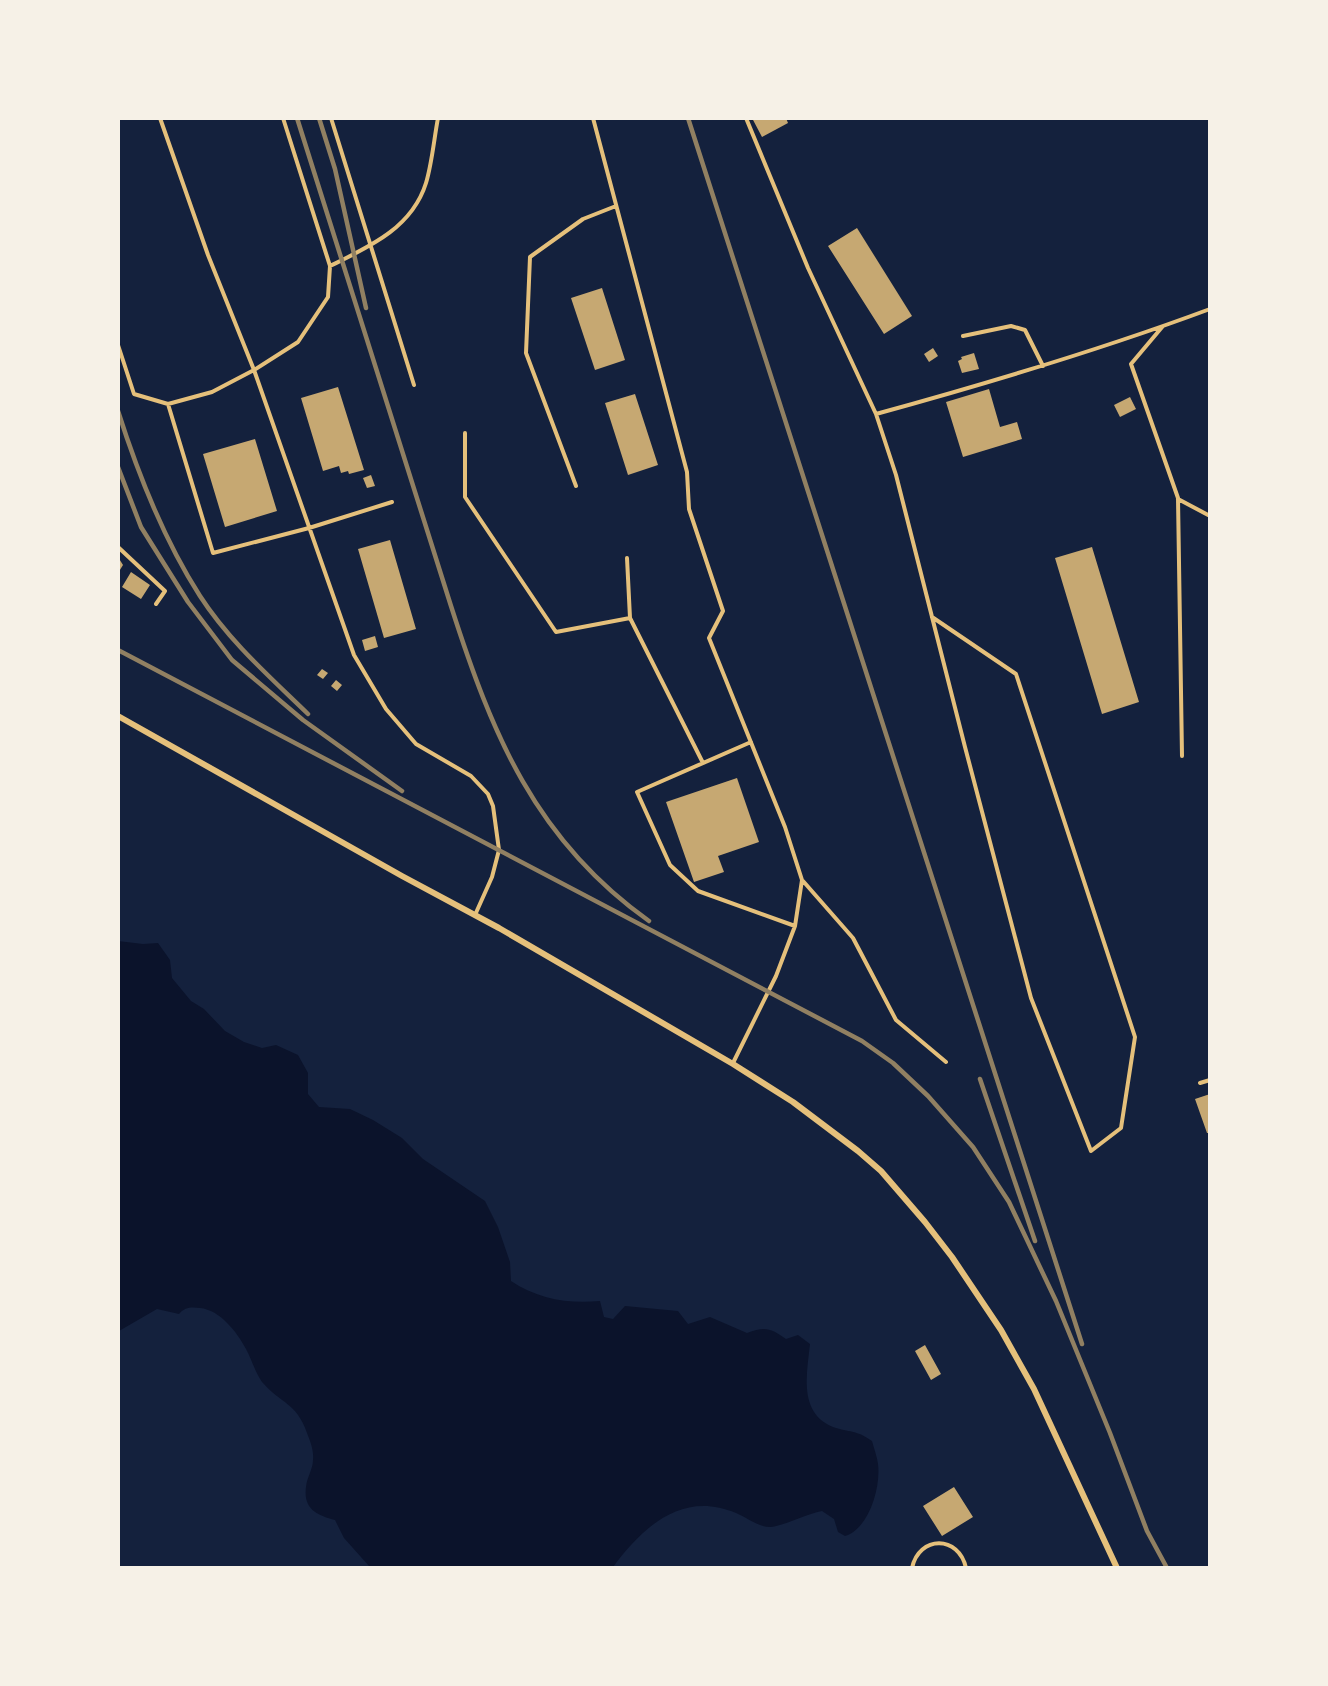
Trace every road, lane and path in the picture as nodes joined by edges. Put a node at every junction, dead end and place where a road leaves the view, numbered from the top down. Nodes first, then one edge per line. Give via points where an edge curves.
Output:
1 (159, 118) edge
2 (283, 118) edge
3 (331, 118) edge
4 (438, 118) edge
5 (593, 118) edge
6 (746, 118) edge
7 (616, 206) junction
8 (370, 245) junction
9 (330, 266) junction
10 (1209, 309) edge
11 (1163, 327) junction
12 (963, 336) dead end
13 (118, 345) edge
14 (1043, 366) junction
15 (254, 370) junction
16 (414, 385) dead end
17 (168, 404) junction
18 (876, 414) junction
19 (465, 433) dead end
20 (576, 486) dead end
21 (1178, 498) junction
22 (392, 502) dead end
23 (1209, 516) edge
24 (309, 528) junction
25 (118, 546) edge
26 (627, 558) dead end
27 (156, 604) dead end
28 (932, 617) junction
29 (630, 618) junction
30 (118, 716) edge
31 (751, 742) junction
32 (1182, 756) dead end
33 (703, 763) junction
34 (802, 880) junction
35 (475, 915) junction
36 (795, 926) junction
37 (946, 1062) dead end
38 (733, 1064) junction
39 (1209, 1080) edge
40 (1200, 1083) dead end
41 (912, 1568) edge
42 (966, 1568) edge
43 (1117, 1568) edge

1 - 15 lane
2 - 9 lane
3 - 8 lane
4 - 8 lane via 426,183 415,208 393,231
5 - 7 lane
6 - 18 lane via 808,268
7 - 20 lane via 583,219 530,257 526,353
7 - 31 lane via 687,471 688,509 723,611 709,638
8 - 9 lane
8 - 16 lane
9 - 15 lane via 328,297 298,342
10 - 11 lane
11 - 14 lane
11 - 21 lane via 1131,364
12 - 14 lane via 1011,326 1025,330
13 - 17 lane via 134,394
14 - 18 lane
15 - 17 lane via 212,392
15 - 24 lane
17 - 24 lane via 213,553
18 - 28 lane via 896,475
19 - 29 lane via 465,497 556,632
21 - 23 lane
21 - 32 lane
22 - 24 lane
24 - 35 lane via 354,655 386,709 416,744 471,776 488,794 500,850
25 - 27 lane via 165,591
26 - 29 lane
28 - 28 lane via 1031,998 1091,1150 1122,1128 1135,1037 1016,674
29 - 33 lane
30 - 35 street
31 - 33 lane
31 - 34 lane
33 - 36 lane via 637,792 670,865 698,891
34 - 36 lane
34 - 37 lane via 854,938 896,1020
35 - 38 street
36 - 38 lane via 776,976
38 - 43 street via 793,1102 881,1171 952,1257 1019,1360
39 - 40 lane
41 - 42 lane via 918,1553 936,1543 956,1549

